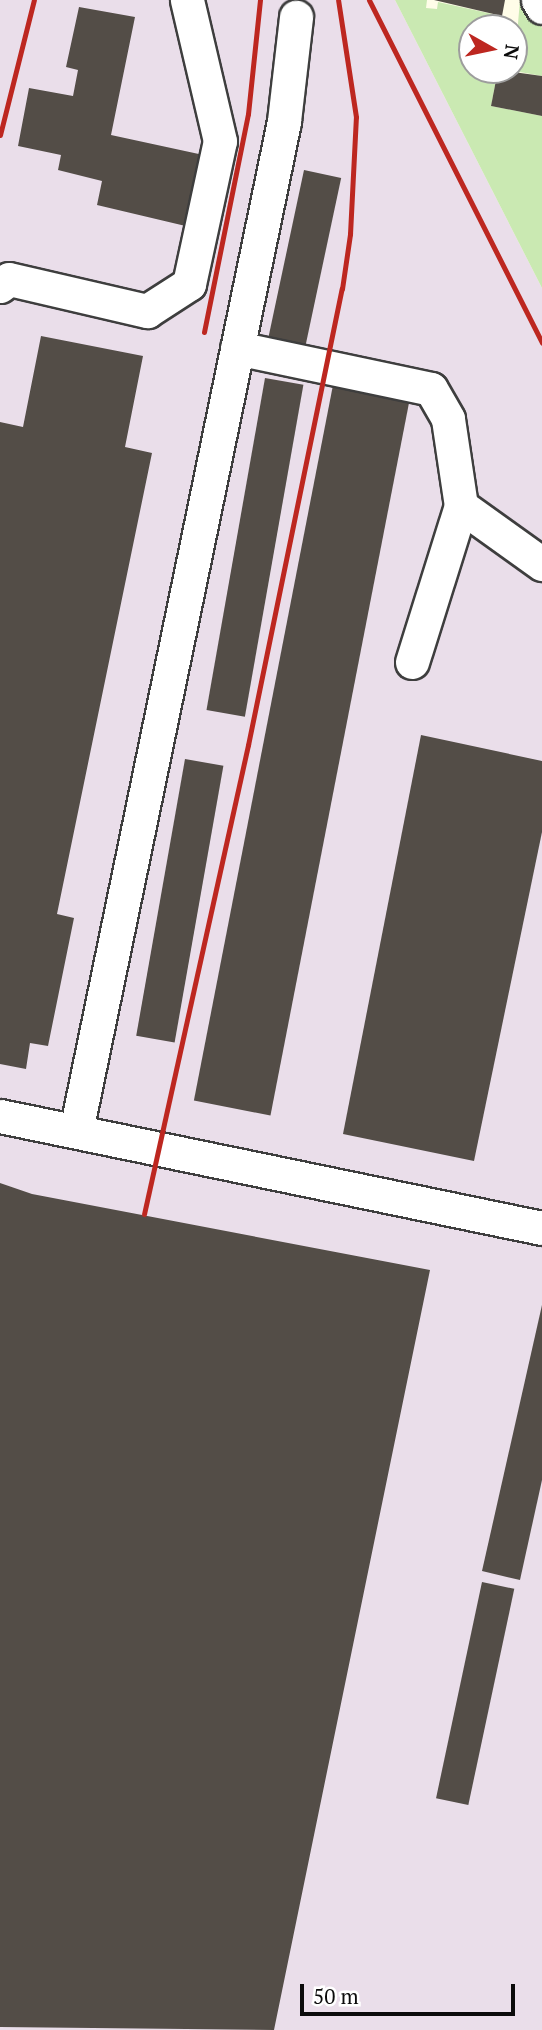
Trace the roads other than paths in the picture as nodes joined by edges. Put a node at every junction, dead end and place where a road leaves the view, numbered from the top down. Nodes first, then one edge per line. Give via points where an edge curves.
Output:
1 (187, 0) edge
2 (538, 0) edge
3 (542, 7) edge
4 (296, 17) dead end
5 (0, 286) edge
6 (237, 348) junction
7 (461, 506) junction
8 (542, 564) edge
9 (412, 662) dead end
10 (0, 1116) edge
11 (76, 1131) junction
12 (542, 1228) edge

1 - 5 lane via 220,141 189,284 147,311 9,279
2 - 3 lane
4 - 6 lane via 284,121
6 - 7 lane via 431,389 448,419
6 - 11 lane
7 - 8 lane
7 - 9 lane
10 - 11 lane
11 - 12 lane

